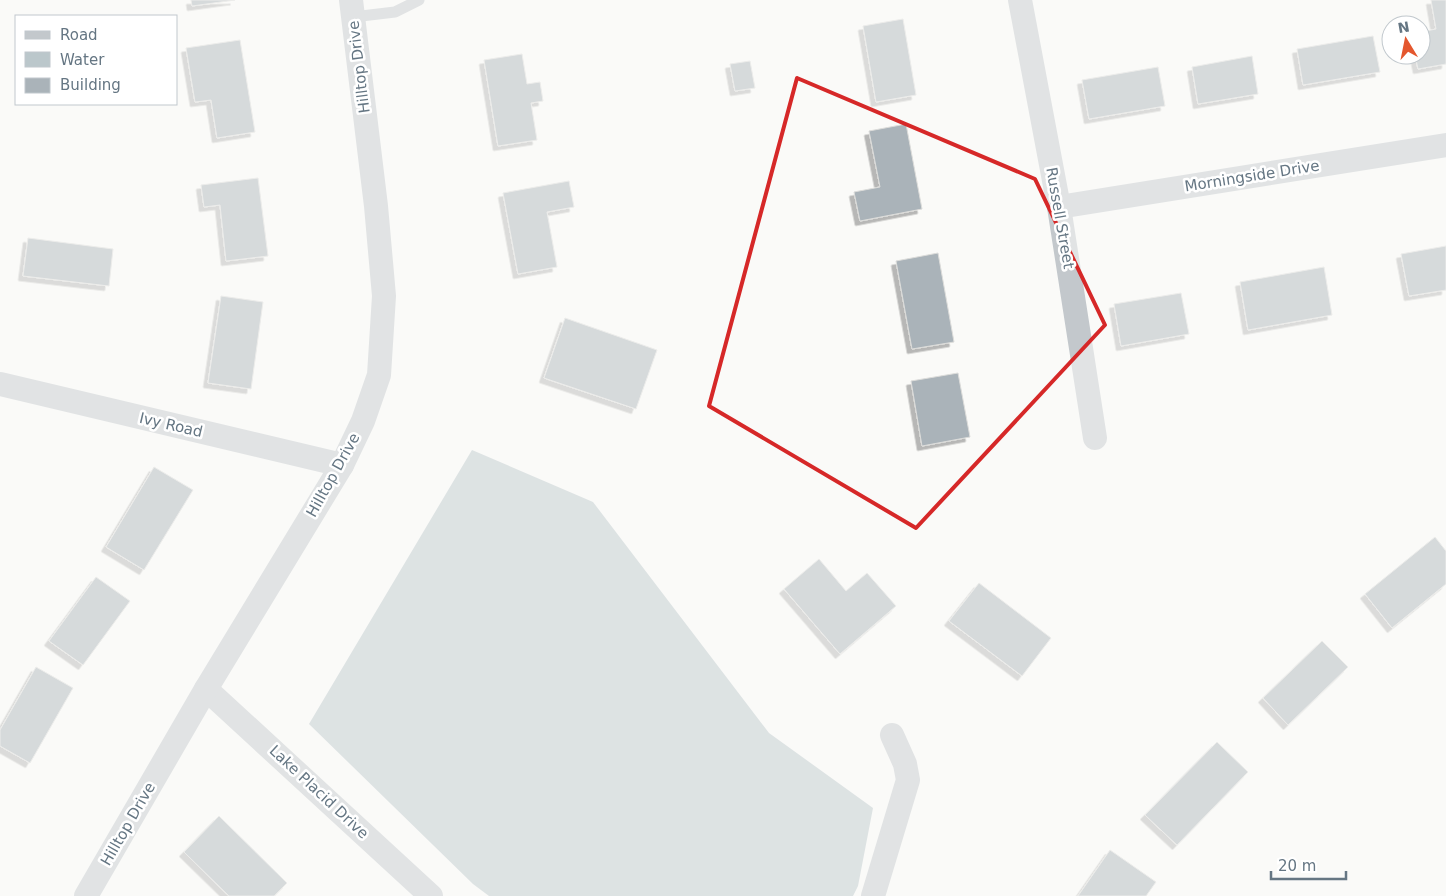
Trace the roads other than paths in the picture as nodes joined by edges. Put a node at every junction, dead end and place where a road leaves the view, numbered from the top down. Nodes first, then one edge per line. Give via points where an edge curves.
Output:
1 (419, 0) edge
2 (1020, 0) edge
3 (352, 9) edge
4 (1446, 145) edge
5 (1059, 207) junction
6 (0, 384) edge
7 (1095, 438) dead end
8 (342, 465) junction
9 (206, 689) junction
10 (892, 735) dead end
11 (86, 896) edge
12 (431, 896) edge
13 (873, 896) edge

1 - 3 lane via 395,12
2 - 5 street, Russell Street
3 - 8 street, Hilltop Drive via 384,296 379,375 363,422
4 - 5 street, Morningside Drive
5 - 7 street, Russell Street
6 - 8 street, Ivy Road
8 - 9 street, Hilltop Drive
9 - 11 street, Hilltop Drive
9 - 12 street, Lake Placid Drive
10 - 13 street via 905,764 908,780

